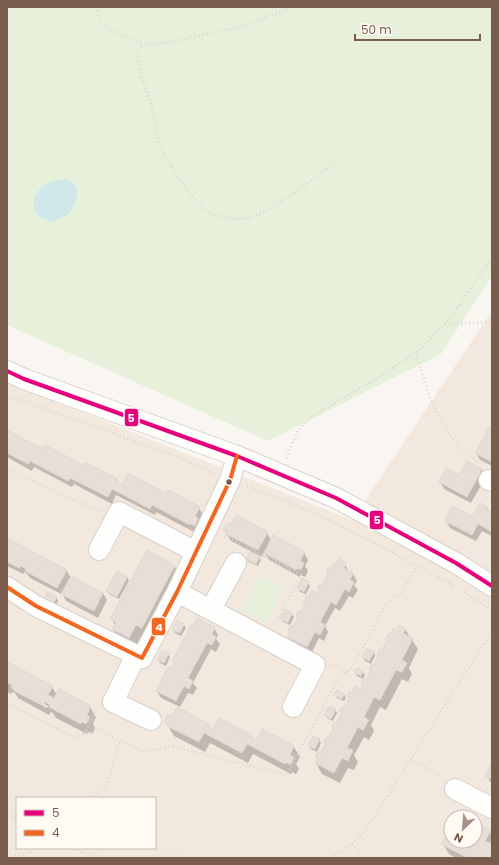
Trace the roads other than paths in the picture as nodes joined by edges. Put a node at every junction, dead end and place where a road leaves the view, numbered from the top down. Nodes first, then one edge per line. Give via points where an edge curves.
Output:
1 (7, 371) edge
2 (237, 456) junction
3 (99, 550) dead end
4 (196, 552) junction
5 (236, 563) dead end
6 (492, 586) edge
7 (7, 587) edge
8 (178, 592) junction
9 (211, 610) junction
10 (136, 655) junction
11 (293, 707) dead end
12 (151, 720) dead end
13 (455, 789) road end
14 (492, 808) edge

1 - 2 street
2 - 4 street via 230,480
2 - 6 street via 336,498 456,563
3 - 4 street via 119,512
4 - 8 street
5 - 9 street
7 - 10 street via 36,606
8 - 9 street
8 - 10 street via 142,658
9 - 11 street via 315,665
10 - 12 street via 113,702
13 - 14 street

